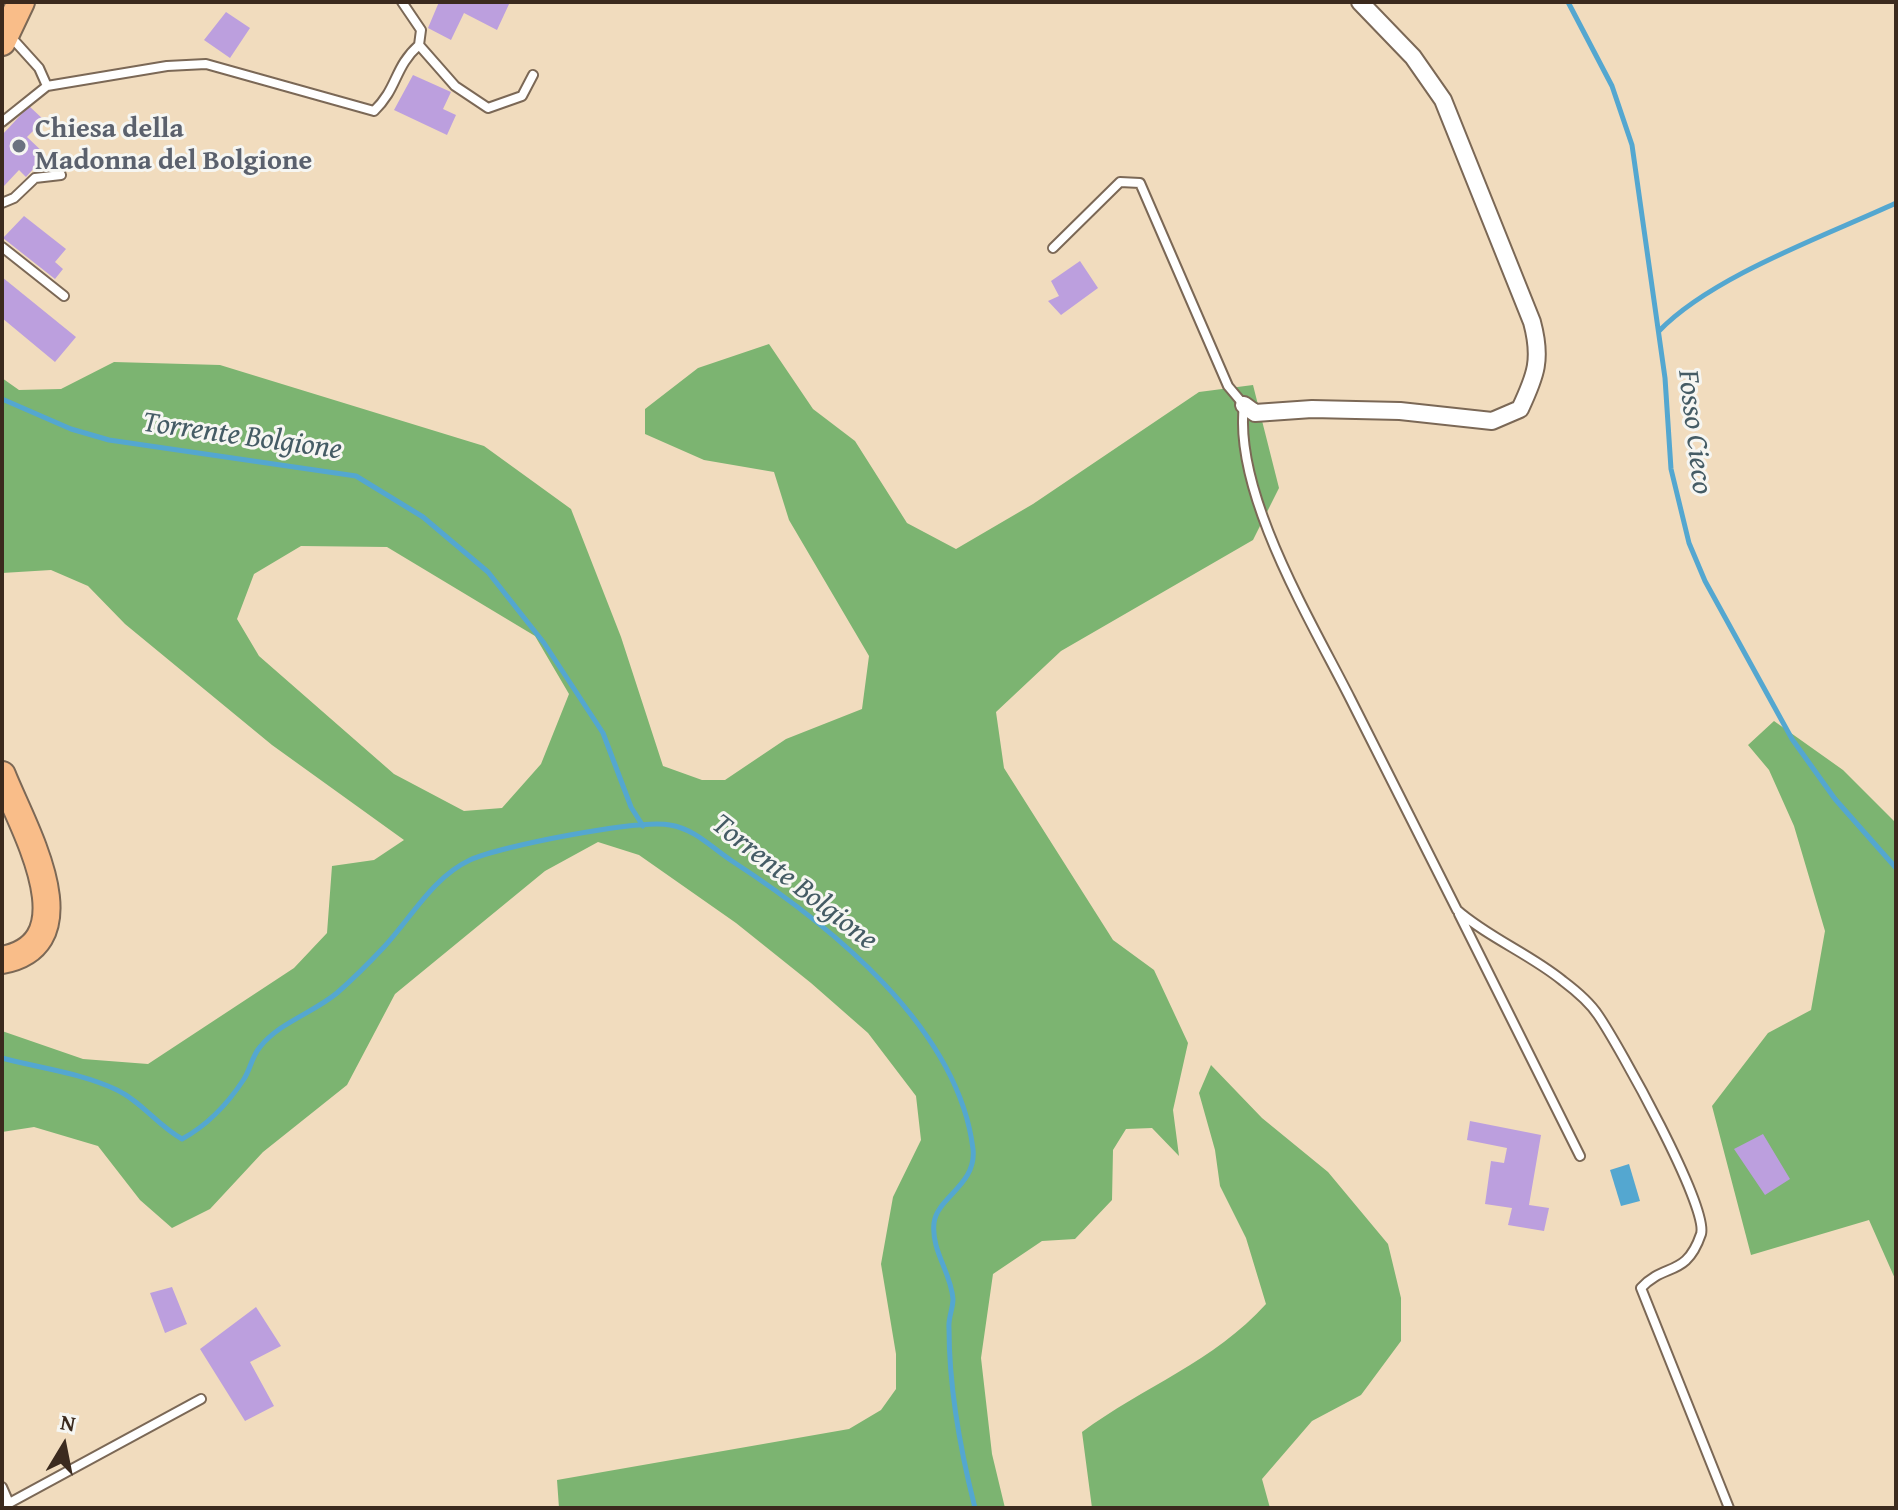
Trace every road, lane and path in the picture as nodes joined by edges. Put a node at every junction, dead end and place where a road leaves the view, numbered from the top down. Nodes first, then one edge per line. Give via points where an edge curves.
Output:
1 (21, 2) edge
2 (402, 2) edge
3 (1360, 2) edge
4 (4, 37) edge
5 (419, 45) junction
6 (533, 75) dead end
7 (47, 86) junction
8 (2, 122) edge
9 (61, 175) dead end
10 (2, 203) edge
11 (2, 247) edge
12 (1053, 248) dead end
13 (64, 296) dead end
14 (1244, 405) junction
15 (2, 775) edge
16 (1457, 910) junction
17 (2, 960) edge
18 (1580, 1156) dead end
19 (201, 1399) dead end
20 (2, 1487) edge
21 (5, 1505) edge
22 (1729, 1508) edge

1 - 4 main road
2 - 5 lane via 421,30
3 - 14 street via 1426,73 1453,121 1532,322 1540,351 1536,370 1520,409 1492,421 1400,411 1255,413
4 - 7 lane via 39,68
5 - 6 lane via 455,86 488,108 522,96
5 - 7 lane via 402,60 392,90 374,111 206,64
7 - 8 lane
9 - 10 lane via 35,178
11 - 13 lane
12 - 14 lane via 1120,182 1140,183 1228,386
14 - 16 lane via 1242,427 1278,556
15 - 17 main road via 43,879 49,909 34,944
16 - 18 lane
16 - 22 lane via 1563,981 1597,1014 1685,1173 1702,1231 1689,1260 1677,1270 1651,1277 1641,1288
19 - 21 lane
20 - 21 lane

